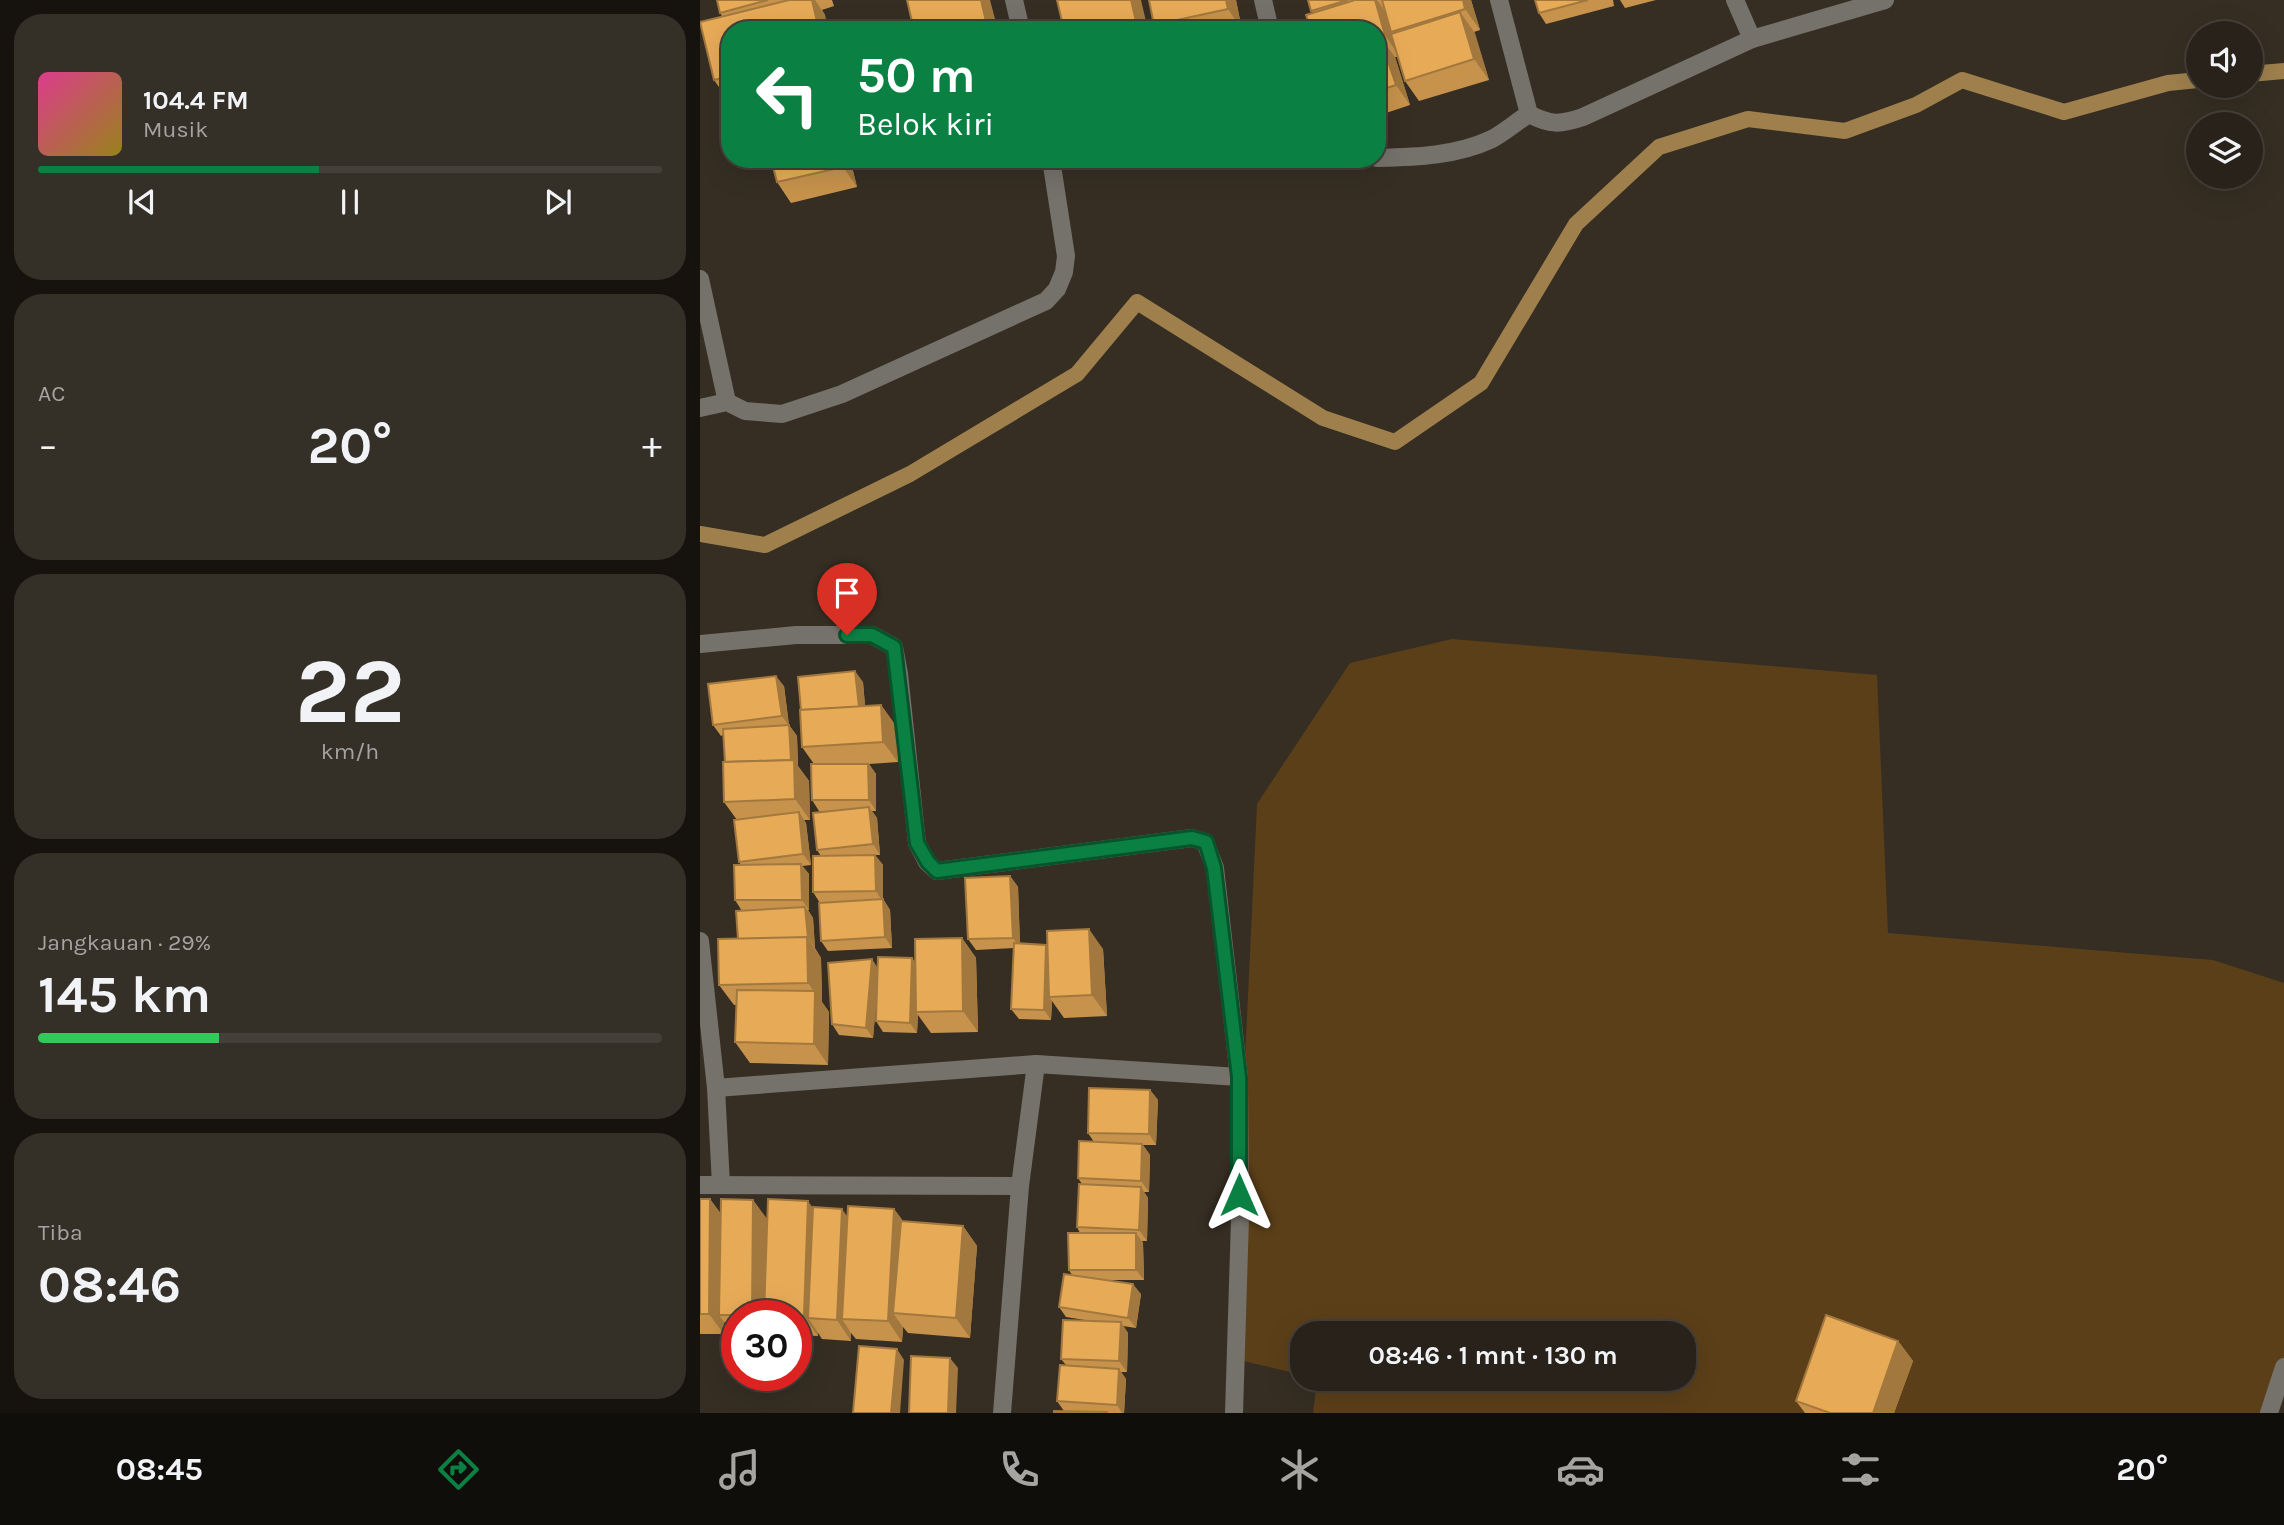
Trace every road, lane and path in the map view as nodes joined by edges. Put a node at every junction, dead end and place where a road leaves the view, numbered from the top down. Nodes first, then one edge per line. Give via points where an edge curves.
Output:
1 (1014, 0) edge
2 (1263, 0) edge
3 (1499, 0) edge
4 (1735, 0) edge
5 (1885, 0) edge
6 (1019, 21) edge
7 (1268, 21) edge
8 (1752, 39) junction
9 (1529, 114) junction
10 (1386, 158) edge
11 (1052, 168) edge
12 (700, 279) edge
13 (727, 402) junction
14 (700, 408) edge
15 (700, 643) edge
16 (700, 941) edge
17 (1036, 1064) junction
18 (1239, 1077) junction
19 (716, 1088) junction
20 (700, 1185) edge
21 (721, 1185) junction
22 (1020, 1186) junction
23 (2284, 1367) edge
24 (1002, 1413) edge
25 (1234, 1413) edge
26 (2269, 1413) edge

1 - 6 street
2 - 7 street
3 - 9 street
4 - 8 street
5 - 8 street
8 - 9 street via 1568,122 1548,123
9 - 10 street via 1473,146 1424,157
11 - 13 street via 1066,256 1057,289 1045,301 842,394 782,414 745,411
12 - 13 street
13 - 14 street
15 - 18 street via 796,635 872,635 894,647 917,843 937,871 1192,838 1206,842 1214,868
16 - 19 street
17 - 18 street
17 - 19 street
17 - 22 street
18 - 25 street
19 - 21 street
20 - 21 street
21 - 22 street
22 - 24 street
23 - 26 street

